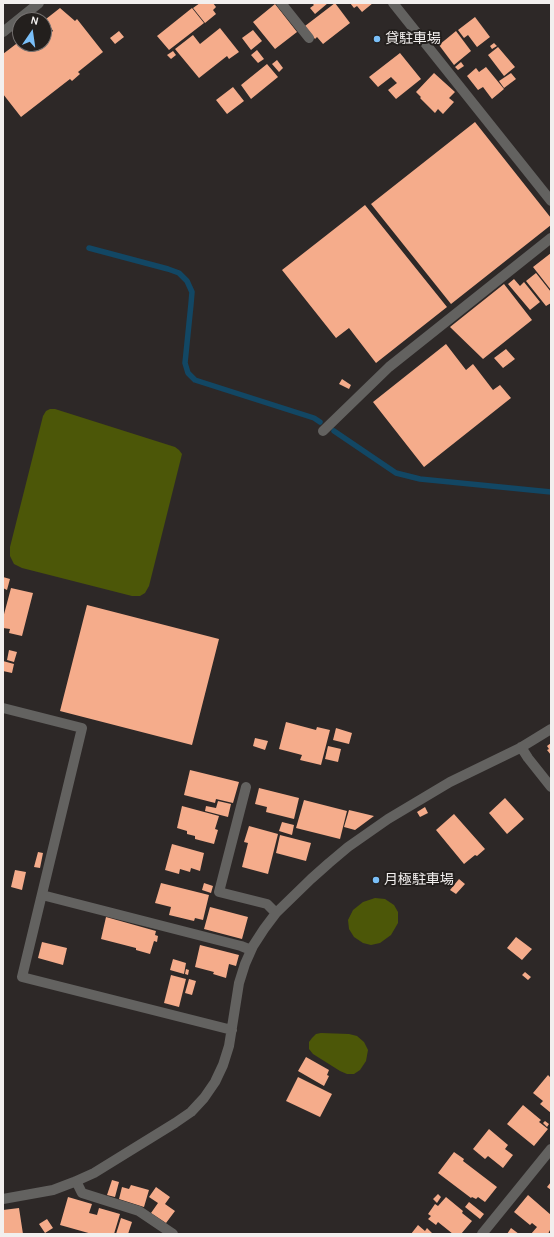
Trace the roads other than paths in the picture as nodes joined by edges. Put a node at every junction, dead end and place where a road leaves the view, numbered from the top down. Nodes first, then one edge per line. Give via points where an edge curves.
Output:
1 (39, 3) edge
2 (281, 3) edge
3 (393, 3) edge
4 (3, 32) edge
5 (309, 38) dead end
6 (551, 201) edge
7 (551, 238) edge
8 (323, 431) dead end
9 (3, 708) edge
10 (551, 729) edge
11 (522, 746) junction
12 (246, 787) dead end
13 (551, 787) edge
14 (42, 895) junction
15 (276, 913) junction
16 (251, 950) junction
17 (232, 1030) junction
18 (551, 1149) edge
19 (76, 1182) junction
20 (3, 1199) edge
21 (173, 1234) edge
22 (482, 1234) edge

1 - 4 street
2 - 5 street
3 - 6 street
7 - 8 street via 388,366
9 - 14 street via 82,728
10 - 11 street
11 - 13 street via 528,758
11 - 15 street via 450,782 382,822 319,871
12 - 15 street via 219,892 267,904
14 - 16 street
14 - 17 street via 22,977
15 - 16 street
16 - 17 street via 239,983
17 - 19 street via 223,1065 215,1082 191,1112
18 - 22 street
19 - 20 street via 53,1190
19 - 21 street via 82,1193 139,1211

